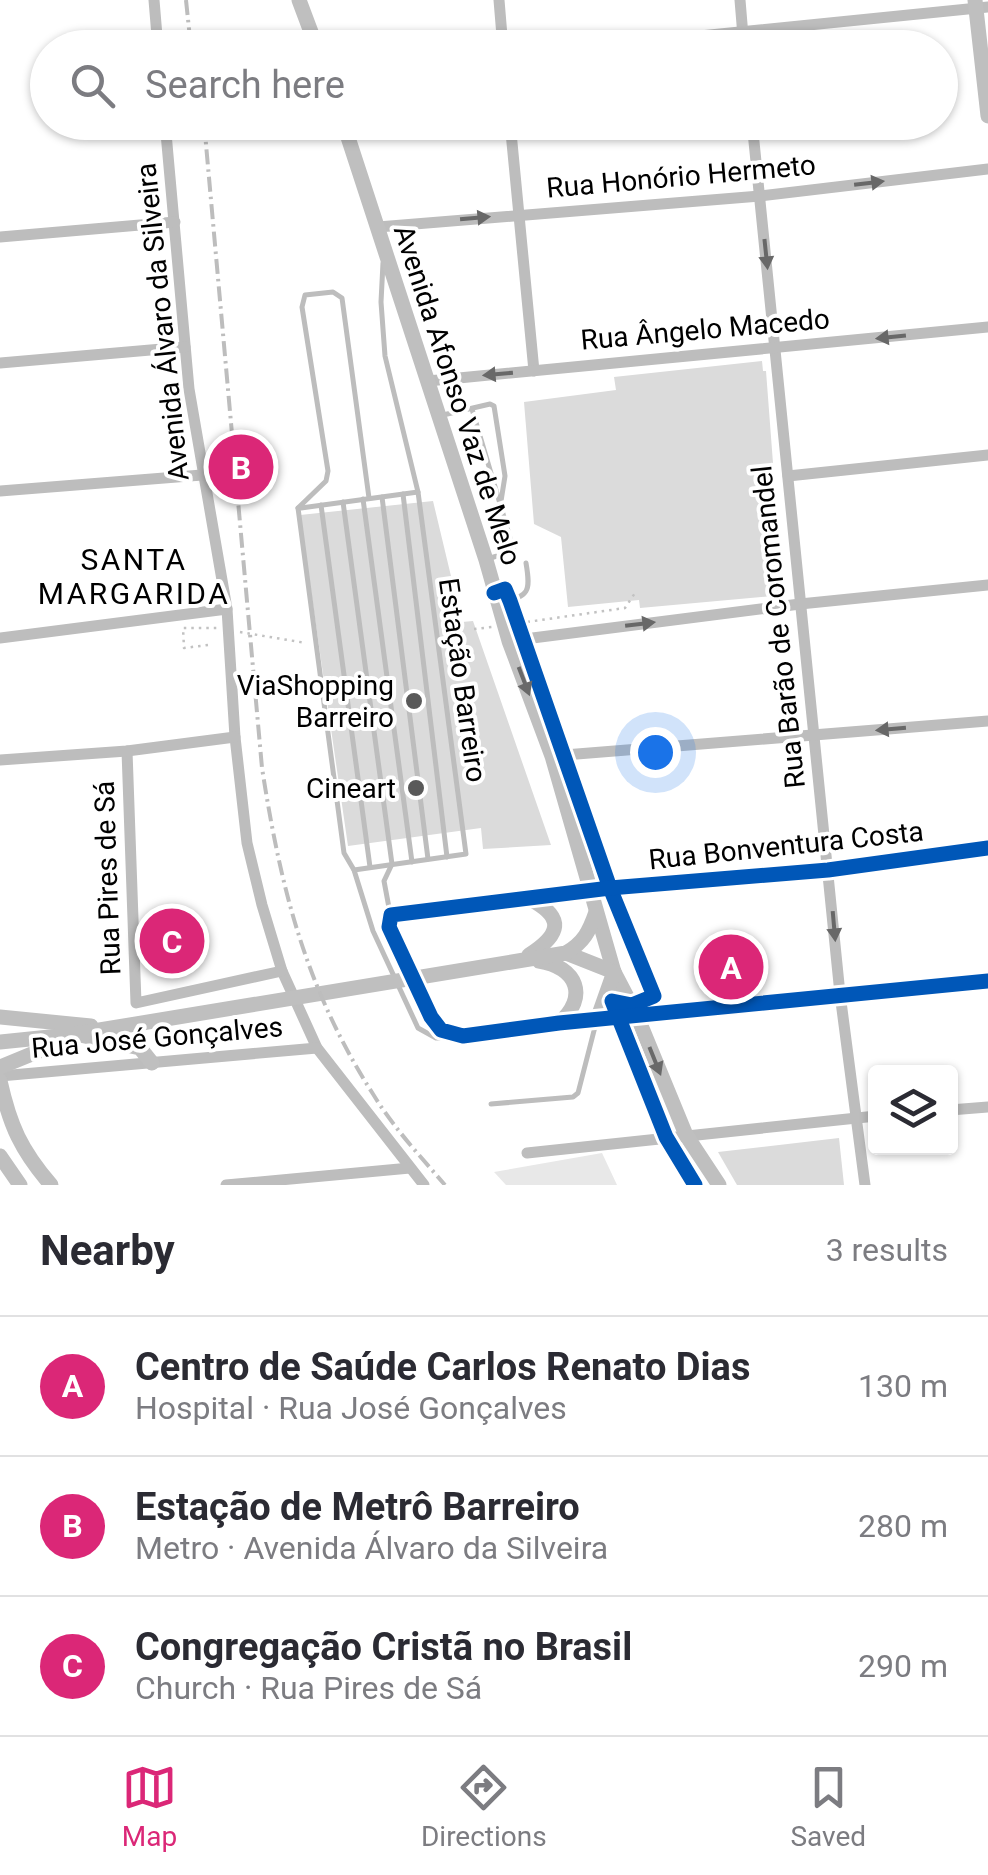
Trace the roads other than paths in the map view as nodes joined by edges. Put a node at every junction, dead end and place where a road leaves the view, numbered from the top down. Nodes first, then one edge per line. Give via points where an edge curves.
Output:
1 (154, 0) edge
2 (299, 0) edge
3 (499, 0) edge
4 (740, 0) edge
5 (980, 5) edge
6 (156, 30) edge
7 (310, 30) edge
8 (502, 30) edge
9 (742, 30) edge
10 (760, 30) edge
11 (988, 116) edge
12 (167, 140) edge
13 (349, 140) edge
14 (512, 140) edge
15 (754, 140) edge
16 (988, 170) edge
17 (760, 196) junction
18 (519, 214) junction
19 (175, 222) junction
20 (378, 228) junction
21 (0, 237) edge
22 (384, 246) junction
23 (988, 327) edge
24 (185, 347) junction
25 (775, 348) junction
26 (0, 362) edge
27 (534, 371) junction
28 (428, 381) junction
29 (472, 408) junction
30 (439, 416) junction
31 (988, 455) edge
32 (202, 474) junction
33 (788, 476) junction
34 (0, 491) edge
35 (418, 492) junction
36 (403, 494) junction
37 (382, 498) junction
38 (366, 499) junction
39 (344, 502) junction
40 (500, 504) junction
41 (321, 505) junction
42 (298, 508) junction
43 (486, 560) junction
44 (526, 563) dead end
45 (988, 585) edge
46 (504, 602) junction
47 (800, 604) junction
48 (227, 608) junction
49 (515, 634) junction
50 (0, 638) edge
51 (988, 722) edge
52 (814, 735) junction
53 (235, 737) junction
54 (127, 751) junction
55 (552, 756) junction
56 (0, 760) edge
57 (988, 848) edge
58 (448, 857) junction
59 (428, 859) junction
60 (412, 862) junction
61 (392, 864) junction
62 (370, 867) junction
63 (354, 870) junction
64 (828, 870) junction
65 (589, 891) junction
66 (530, 899) junction
67 (596, 912) junction
68 (391, 915) junction
69 (566, 952) junction
70 (522, 958) junction
71 (282, 971) junction
72 (614, 972) junction
73 (988, 981) edge
74 (840, 994) junction
75 (636, 1016) junction
76 (0, 1017) edge
77 (597, 1020) junction
78 (559, 1024) junction
79 (106, 1028) junction
80 (73, 1034) junction
81 (463, 1036) junction
82 (0, 1042) edge
83 (318, 1048) junction
84 (152, 1063) junction
85 (0, 1066) edge
86 (0, 1078) edge
87 (491, 1104) dead end
88 (988, 1107) edge
89 (958, 1109) edge
90 (868, 1117) edge
91 (857, 1118) junction
92 (686, 1135) junction
93 (527, 1152) dead end
94 (0, 1156) edge
95 (410, 1168) junction
96 (20, 1185) edge
97 (51, 1185) edge
98 (226, 1185) edge
99 (424, 1185) edge
100 (719, 1185) edge
101 (865, 1185) edge

1 - 6 street
2 - 7 street
3 - 8 street
4 - 9 street
5 - 10 street
5 - 11 street
12 - 19 street, Avenida Álvaro da Silveira
13 - 20 street, Avenida Afonso Vaz de Melo
14 - 18 street
15 - 17 street, Rua Barão de Coromandel
17 -> 16 street, Rua Honório Hermeto
17 - 18 street, Rua Honório Hermeto
17 -> 25 street, Rua Barão de Coromandel
20 -> 18 street, Rua Honório Hermeto
18 - 27 street
19 - 21 street
19 - 24 street, Avenida Álvaro da Silveira
20 - 22 street, Avenida Afonso Vaz de Melo
22 - 28 street, Avenida Afonso Vaz de Melo
22 - 35 lane, Estação Barreiro via 384,356
23 -> 25 street, Rua Ângelo Macedo
24 - 26 street
24 - 32 street, Avenida Álvaro da Silveira
25 - 27 street, Rua Ângelo Macedo
25 - 33 street, Rua Barão de Coromandel
27 -> 28 street, Rua Ângelo Macedo
28 - 30 street, Avenida Afonso Vaz de Melo
29 - 30 lane
29 - 40 lane
29 - 40 lane via 494,406 505,476
30 - 43 street, Avenida Afonso Vaz de Melo
31 - 33 street
32 - 34 street
32 - 48 street, Avenida Álvaro da Silveira
33 - 47 street, Rua Barão de Coromandel
35 - 36 lane
35 - 58 lane, Estação Barreiro via 466,854
36 - 37 lane
36 - 58 lane, Estação Barreiro
37 - 38 lane
37 - 59 lane, Estação Barreiro
38 - 39 lane
38 - 42 lane via 342,298 333,292 305,295 328,471 326,482
38 - 60 lane
39 - 41 lane
39 - 61 lane
40 - 43 lane via 514,551
41 - 42 lane
41 - 62 lane
42 - 63 lane via 344,853
43 - 46 street, Avenida Afonso Vaz de Melo
44 - 46 lane via 527,591
45 - 47 street
46 - 49 street, Avenida Afonso Vaz de Melo
49 -> 47 street
47 - 52 street, Rua Barão de Coromandel
48 - 50 street
48 - 53 street, Avenida Álvaro da Silveira
49 -> 55 street, Avenida Afonso Vaz de Melo
51 -> 52 street
52 - 55 street
52 - 64 street, Rua Barão de Coromandel
53 - 54 street
53 - 71 street, Avenida Álvaro da Silveira via 248,843
54 - 56 street
54 - 71 street, Rua Pires de Sá via 136,1003
55 - 65 street, Avenida Afonso Vaz de Melo
57 - 64 street, Rua Bonventura Costa
58 - 59 lane
59 - 60 lane
60 - 61 lane
61 - 62 lane
61 - 68 lane via 384,881
62 - 63 lane
63 - 81 lane via 373,931 418,1028 436,1038
64 - 65 street, Rua Bonventura Costa
64 -> 74 street, Rua Barão de Coromandel
65 - 66 street
65 - 67 street, Avenida Afonso Vaz de Melo
66 - 68 street
66 - 70 street via 546,907 555,930 549,942
67 - 69 street via 587,935
67 - 72 street, Avenida Afonso Vaz de Melo
68 - 81 street via 389,927 431,1016 442,1030
69 - 70 street
69 - 72 street
70 - 78 street via 558,964 569,974 576,1001
70 - 79 street
71 - 83 street, Avenida Álvaro da Silveira
72 - 75 street, Avenida Afonso Vaz de Melo
72 - 77 street
73 - 74 street
74 - 75 street
74 - 91 street, Rua Barão de Coromandel
75 - 77 street
75 -> 92 street, Avenida Afonso Vaz de Melo
76 - 79 street
77 - 78 street
77 - 87 lane via 573,1097
78 - 81 street
79 - 80 street
80 - 82 street
80 - 84 street via 140,1048
80 - 85 street
83 - 84 street, Rua José Gonçalves
83 - 95 street, Avenida Álvaro da Silveira
84 - 86 street, Rua José Gonçalves
86 - 97 street via 22,1149
88 - 89 street
90 - 91 street
91 - 92 street
91 - 101 street, Rua Barão de Coromandel
92 - 93 street
92 - 100 street, Avenida Afonso Vaz de Melo
94 - 96 street
95 - 98 street
95 - 99 street, Avenida Álvaro da Silveira

